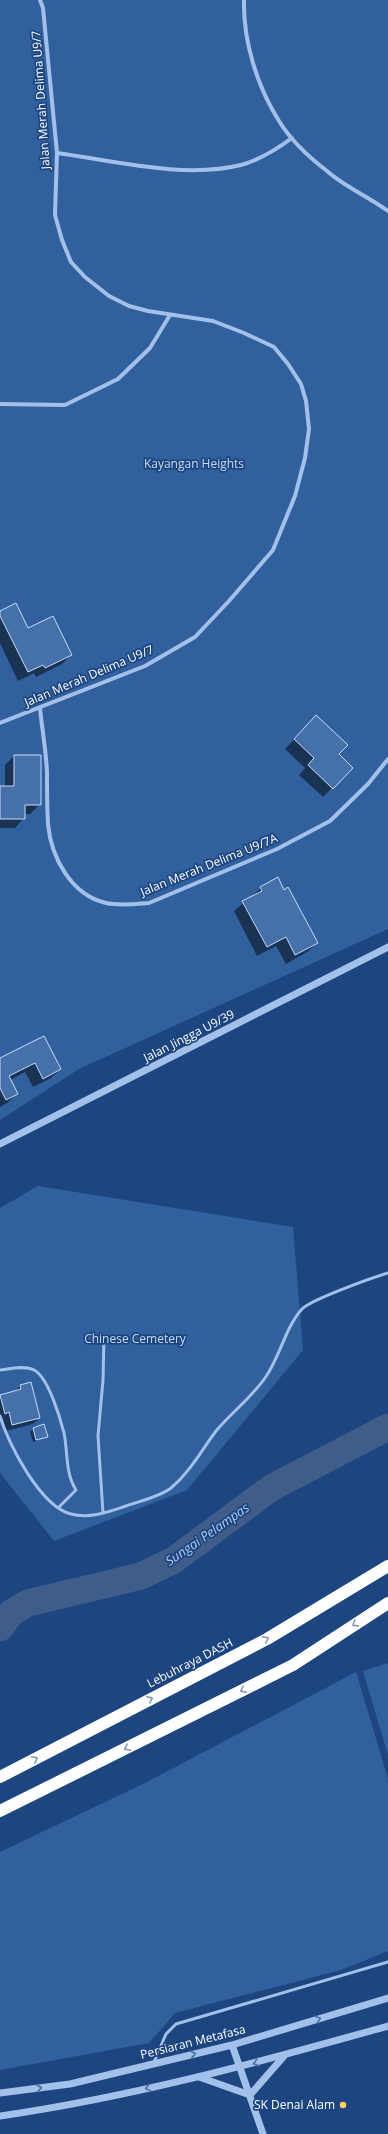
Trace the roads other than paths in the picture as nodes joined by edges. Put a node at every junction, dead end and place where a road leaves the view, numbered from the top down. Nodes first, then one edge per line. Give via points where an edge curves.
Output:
1 (40, 0) edge
2 (244, 0) edge
3 (292, 138) junction
4 (57, 153) junction
5 (388, 211) edge
6 (170, 315) junction
7 (0, 404) edge
8 (40, 708) junction
9 (0, 723) edge
10 (388, 760) edge
11 (388, 947) edge
12 (0, 1144) edge
13 (388, 1273) edge
14 (104, 1336) dead end
15 (0, 1370) edge
16 (0, 1416) edge
17 (58, 1507) junction
18 (103, 1514) junction
19 (388, 1566) edge
20 (388, 1603) edge
21 (0, 1777) edge
22 (0, 1811) edge
23 (388, 1962) edge
24 (388, 1998) edge
25 (388, 2026) edge
26 (232, 2045) junction
27 (285, 2055) junction
28 (153, 2064) junction
29 (241, 2067) junction
30 (199, 2077) junction
31 (0, 2093) edge
32 (250, 2095) junction
33 (0, 2116) edge
34 (263, 2134) edge

1 - 4 street, Jalan Merah Delima U9/7 via 43,8
2 - 3 street via 243,12 252,63 279,122
3 - 4 street via 272,152 249,162 214,170 169,169
3 - 5 street via 327,172
4 - 6 street, Jalan Merah Delima U9/7 via 55,215 71,262 109,296 129,306
6 - 7 street via 150,348 118,379 65,405
6 - 8 street, Jalan Merah Delima U9/7 via 213,321 244,333 274,348 288,364 301,384 309,429 305,458 295,496 273,550 195,637 145,666
8 - 9 street, Jalan Merah Delima U9/7
8 - 10 street, Jalan Merah Delima U9/7A via 47,770 48,825 52,847 74,886 105,903 149,903 302,837 330,821 368,784
11 - 12 street, Jalan Jingga U9/39
13 - 18 lane via 303,1308 265,1379 217,1431 185,1475 170,1489
14 - 18 lane via 98,1436
15 - 17 lane via 33,1369 41,1375 48,1387 64,1433 70,1482 76,1490
16 - 17 lane via 16,1452 39,1490
17 - 18 lane via 69,1514
21 -> 19 highway, Lebuhraya DASH via 267,1639
20 -> 22 highway via 293,1665
23 - 28 lane via 176,2024 170,2027
26 -> 24 street, Persiaran Metafasa
25 - 27 street
28 -> 26 street, Persiaran Metafasa
26 - 29 street
27 -> 29 street
27 - 32 street
31 -> 28 street, Persiaran Metafasa via 70,2084
29 - 30 street
29 - 32 street
30 - 32 street
30 -> 33 street via 67,2106
32 - 34 street

